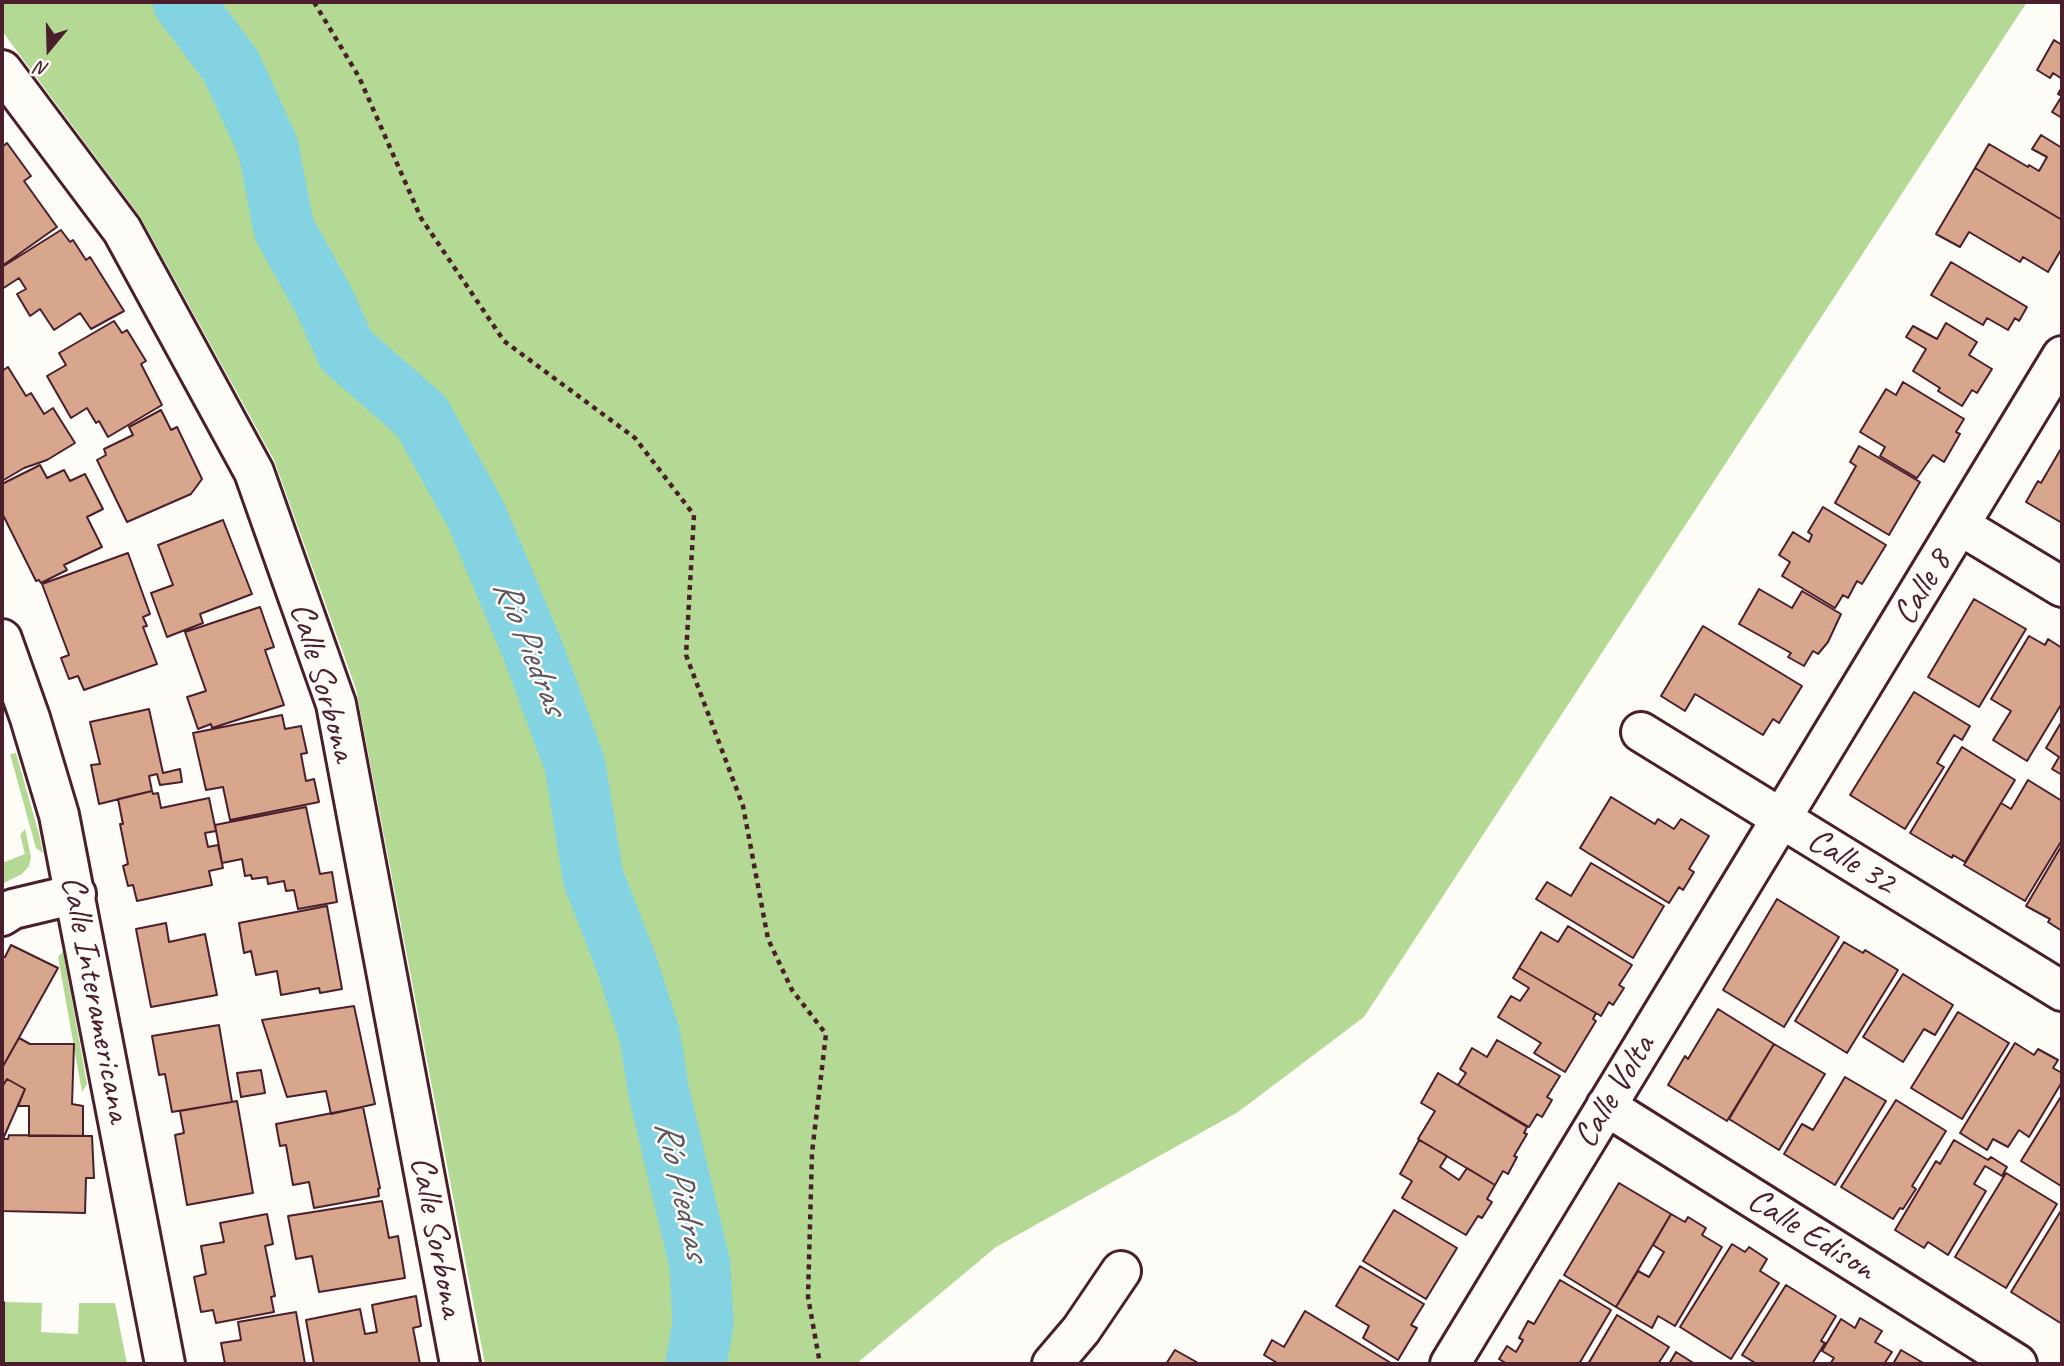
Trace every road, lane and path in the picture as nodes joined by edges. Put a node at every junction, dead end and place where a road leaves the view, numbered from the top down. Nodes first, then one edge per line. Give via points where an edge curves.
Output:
1 (314, 2) edge
2 (2, 70) edge
3 (2062, 356) edge
4 (1961, 526) junction
5 (2062, 587) edge
6 (2, 639) edge
7 (1641, 732) dead end
8 (1781, 820) junction
9 (76, 894) junction
10 (2, 916) edge
11 (2062, 990) edge
12 (1606, 1106) junction
13 (1121, 1271) dead end
14 (164, 1364) edge
15 (460, 1364) edge
16 (820, 1364) edge
17 (1052, 1364) edge
18 (1450, 1364) edge
19 (2017, 1364) edge

1 - 16 path via 359,77 421,218 504,341 635,438 694,515 686,655 743,806 768,939 792,990 826,1034 812,1153 808,1297
2 - 15 street, Calle Sorbona via 122,230 254,472 336,705
3 - 4 street, Calle 8
4 - 5 street
4 - 8 street, Calle 8
6 - 9 street, Calle Interamericana via 38,742
7 - 8 street, Calle 32
8 - 11 street, Calle 32
8 - 12 street, Calle Volta
9 - 10 street via 13,909
9 - 14 street, Calle Interamericana
12 - 18 street, Calle Volta
12 - 19 street, Calle Edison
13 - 17 street

